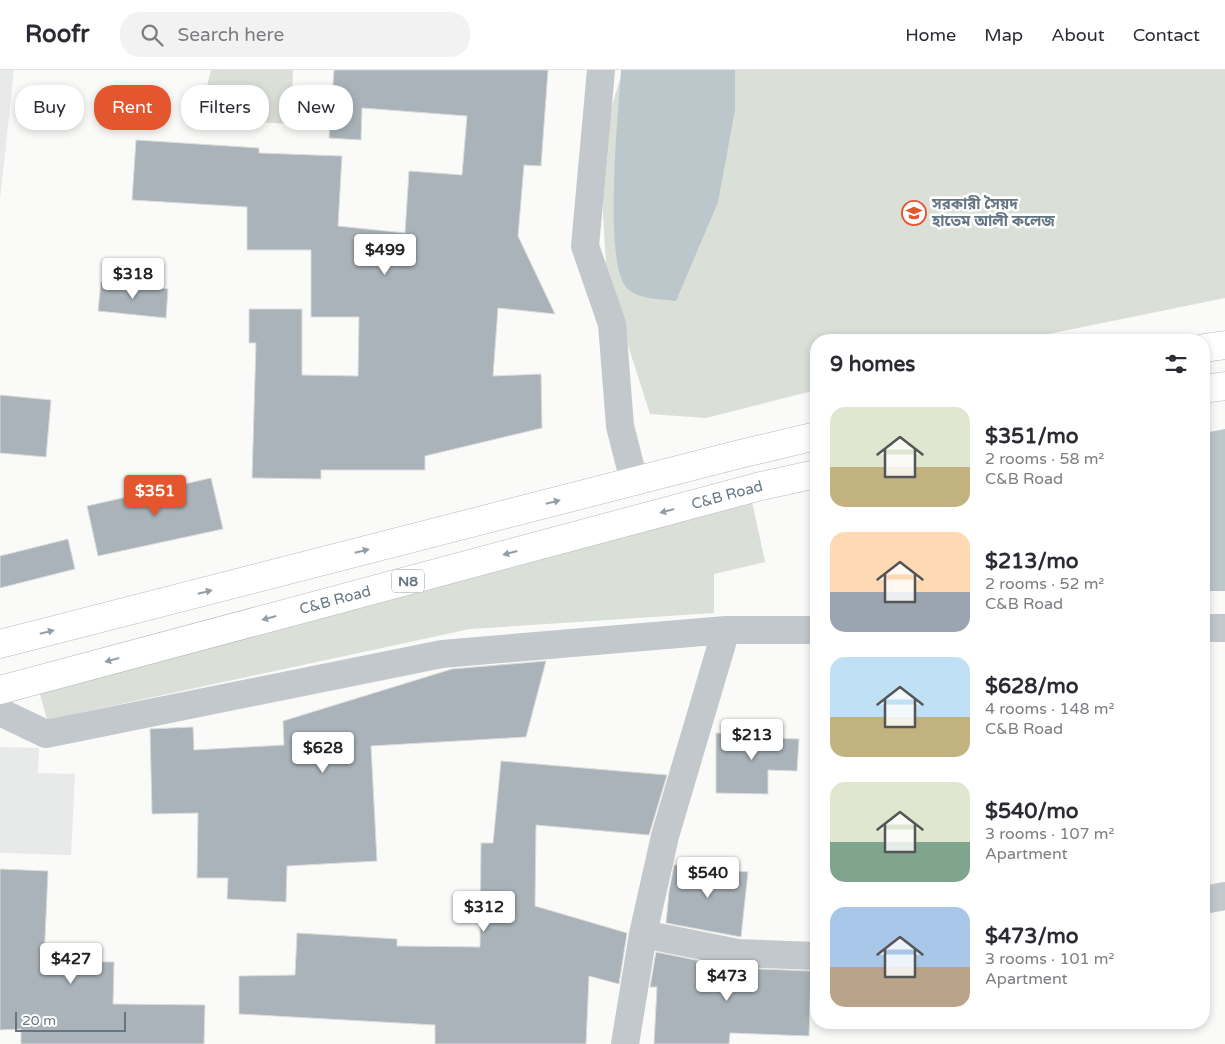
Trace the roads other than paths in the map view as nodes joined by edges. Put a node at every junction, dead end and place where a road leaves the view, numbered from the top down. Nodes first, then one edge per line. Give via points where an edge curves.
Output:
1 (601, 70) edge
2 (1225, 345) edge
3 (1210, 347) edge
4 (1225, 386) edge
5 (1210, 388) edge
6 (810, 437) edge
7 (810, 475) edge
8 (634, 481) junction
9 (1210, 628) edge
10 (1225, 628) edge
11 (726, 630) junction
12 (810, 630) edge
13 (0, 644) edge
14 (0, 690) edge
15 (0, 712) edge
16 (1225, 896) edge
17 (1210, 899) edge
18 (643, 934) junction
19 (810, 956) edge
20 (625, 1044) edge

1 - 8 street via 585,246 612,324 620,426
2 - 3 highway
4 - 5 highway
6 - 8 highway
7 -> 14 highway, C&B Road / N8
13 -> 8 highway
9 - 10 street
11 - 12 street
11 - 15 street via 442,654 46,734
11 - 18 street via 665,836
16 - 17 street
18 - 19 street via 738,953
18 - 20 street

